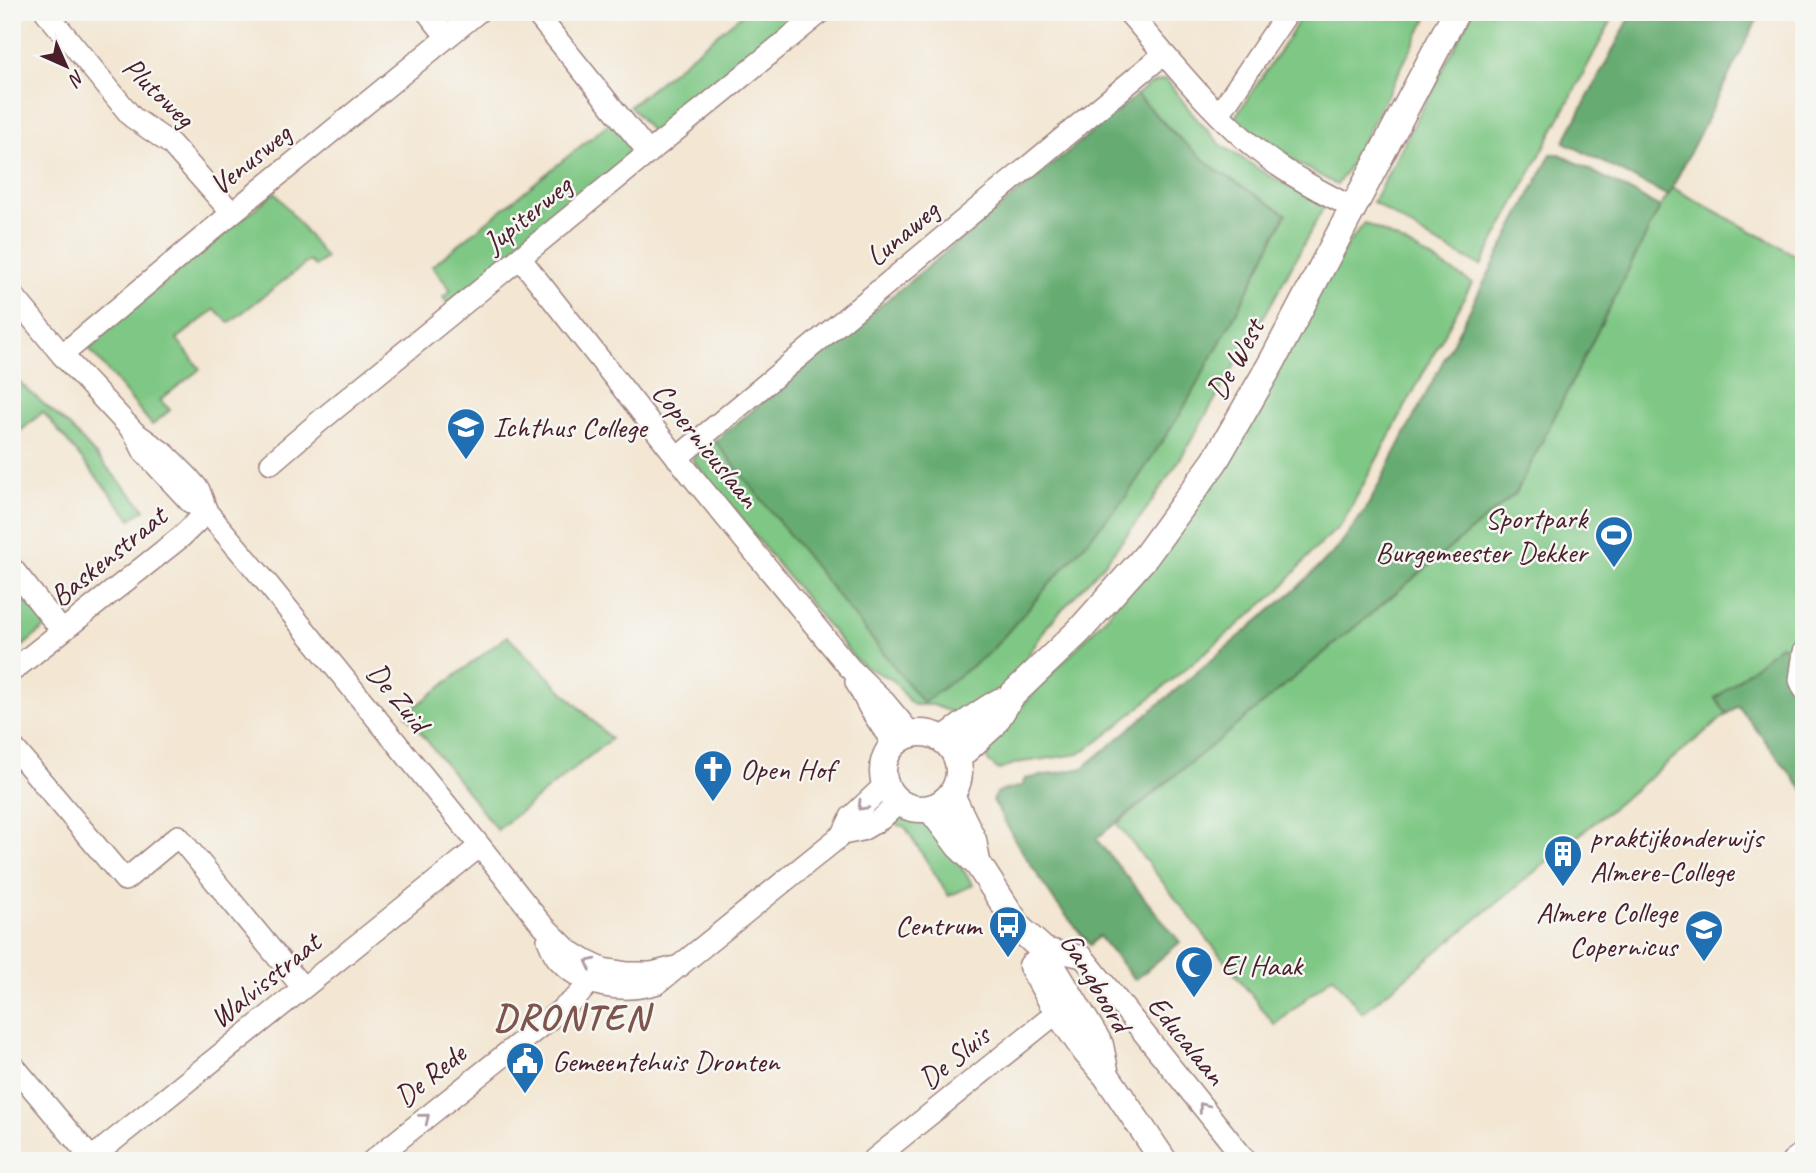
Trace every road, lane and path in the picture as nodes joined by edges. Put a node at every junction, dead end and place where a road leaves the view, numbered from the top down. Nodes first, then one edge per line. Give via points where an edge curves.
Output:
1 (46, 12) edge
2 (427, 12) edge
3 (478, 12) edge
4 (534, 12) edge
5 (1128, 12) edge
6 (1288, 12) edge
7 (1456, 12) edge
8 (820, 13) edge
9 (447, 37) junction
10 (1164, 54) junction
11 (1219, 114) junction
12 (649, 153) junction
13 (1353, 208) junction
14 (232, 213) junction
15 (520, 258) junction
16 (12, 294) edge
17 (62, 355) junction
18 (677, 458) junction
19 (271, 463) dead end
20 (207, 512) junction
21 (12, 568) edge
22 (62, 631) junction
23 (1804, 652) edge
24 (12, 671) edge
25 (1804, 689) edge
26 (903, 740) junction
27 (12, 746) edge
28 (950, 749) junction
29 (892, 793) junction
30 (940, 802) junction
31 (480, 846) junction
32 (539, 921) junction
33 (1020, 929) junction
34 (1041, 948) junction
35 (680, 966) junction
36 (303, 988) junction
37 (584, 990) junction
38 (1065, 1006) junction
39 (12, 1064) edge
40 (1804, 1152) edge
41 (90, 1159) edge
42 (1165, 1160) edge
43 (372, 1161) edge
44 (872, 1161) edge
45 (1246, 1161) edge
46 (1793, 1161) edge

1 - 14 street, Plutoweg via 132,117 171,144
2 - 9 street
3 - 9 street, Venusweg
4 - 12 street
5 - 10 street
6 - 11 street
7 - 13 main road, De West
8 - 12 street, Jupiterweg
9 - 14 street, Venusweg
10 - 11 street
10 - 18 street, Lunaweg
11 - 13 street via 1262,154
12 - 15 street, Jupiterweg
13 - 28 main road, De West via 1215,461 1146,556 1079,631 1012,695 962,727
14 - 17 street, Venusweg
15 - 18 street, Copernicuslaan
15 - 19 street, Jupiterweg
16 - 17 street, De Zuid
17 - 20 street, De Zuid via 134,432 188,477
18 - 26 street, Copernicuslaan via 849,667 883,699
20 - 22 street, Baskenstraat
20 - 31 street, De Zuid
21 - 22 street
22 - 24 street, Baskenstraat
23 - 25 street via 1800,680
26 - 28 main road via 922,733 933,735
26 - 29 main road via 884,763
27 - 36 street via 125,880 178,836
28 - 30 main road via 960,771 957,784
29 - 30 main road via 919,809
29 - 35 street, De Zuid via 852,817 844,834
30 - 33 main road, Gangboord via 973,840 978,864
31 - 32 street, De Zuid
31 - 36 street, Walvisstraat
35 -> 32 street, De Zuid via 652,973 603,969 568,950
32 - 37 street, De Zuid via 556,958
33 - 34 main road, Gangboord
33 - 38 main road, Gangboord via 1024,953
34 - 38 main road, Gangboord
45 -> 34 street, Educalaan via 1083,957
35 - 37 street, De Zuid via 646,987
36 - 41 street, Walvisstraat
43 -> 37 street, De Rede
38 - 42 main road, Gangboord via 1100,1045 1107,1075
38 - 44 street, De Sluis
39 - 41 street
40 - 46 street

